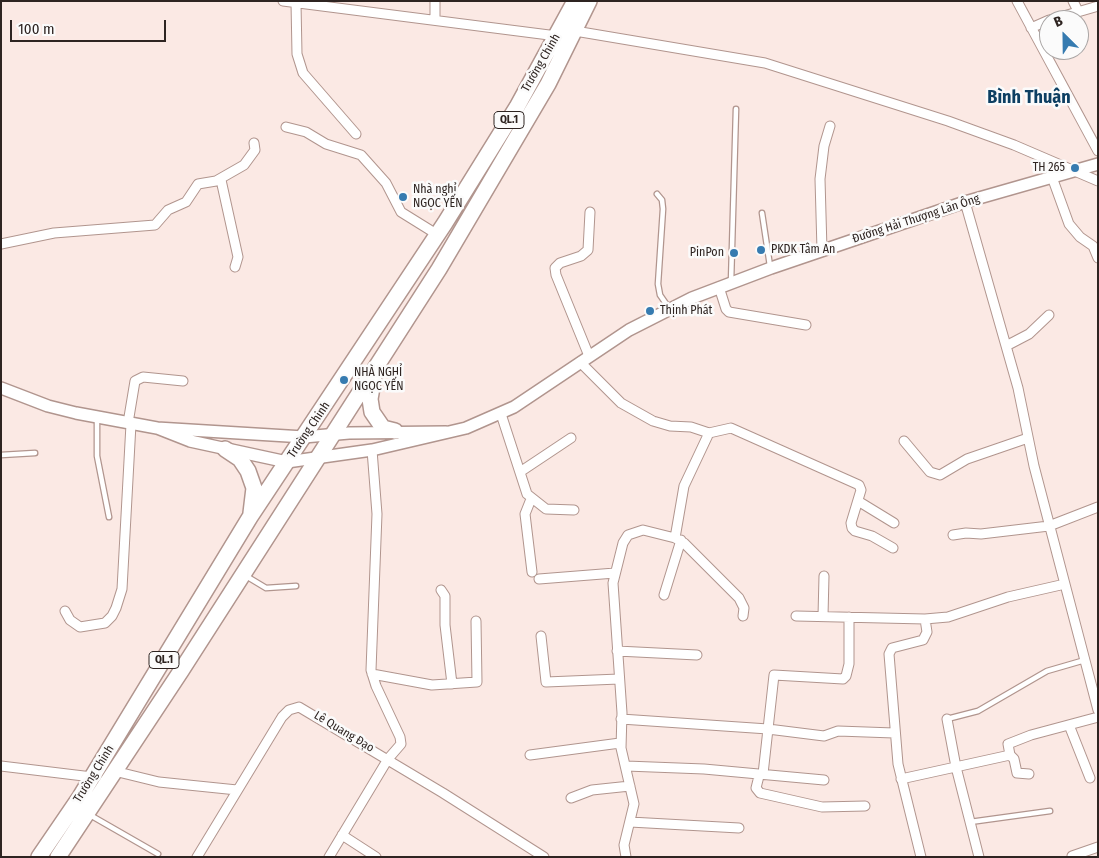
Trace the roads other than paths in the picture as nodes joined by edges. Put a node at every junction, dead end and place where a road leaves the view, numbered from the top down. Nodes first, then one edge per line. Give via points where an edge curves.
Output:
1 (283, 1) edge
2 (436, 1) edge
3 (575, 1) edge
4 (589, 1) edge
5 (1017, 1) edge
6 (296, 3) junction
7 (1098, 6) edge
8 (1082, 10) edge
9 (436, 20) junction
10 (1039, 24) edge
11 (1030, 28) junction
12 (575, 31) junction
13 (557, 36) junction
14 (736, 110) dead end
15 (830, 126) dead end
16 (286, 127) dead end
17 (356, 134) dead end
18 (254, 144) dead end
19 (1098, 151) edge
20 (1098, 164) edge
21 (1074, 171) junction
22 (1052, 177) junction
23 (220, 180) junction
24 (1098, 181) edge
25 (657, 194) dead end
26 (965, 202) junction
27 (590, 212) dead end
28 (762, 213) dead end
29 (438, 235) junction
30 (1, 244) edge
31 (822, 250) junction
32 (1098, 258) edge
33 (235, 267) dead end
34 (771, 268) junction
35 (731, 282) junction
36 (719, 287) junction
37 (669, 308) junction
38 (1049, 315) dead end
39 (806, 325) dead end
40 (1006, 346) junction
41 (584, 359) junction
42 (379, 362) junction
43 (183, 381) dead end
44 (1, 388) edge
45 (501, 414) junction
46 (97, 417) junction
47 (130, 424) junction
48 (157, 428) junction
49 (395, 431) junction
50 (446, 432) junction
51 (709, 433) junction
52 (332, 435) junction
53 (304, 437) junction
54 (571, 438) dead end
55 (1028, 438) junction
56 (904, 441) dead end
57 (225, 449) junction
58 (372, 450) junction
59 (1, 454) edge
60 (36, 454) dead end
61 (318, 458) junction
62 (287, 462) junction
63 (520, 472) junction
64 (531, 499) junction
65 (858, 501) junction
66 (1098, 507) edge
67 (574, 510) dead end
68 (109, 517) dead end
69 (250, 518) junction
70 (894, 523) dead end
71 (1049, 526) junction
72 (953, 535) dead end
73 (678, 539) junction
74 (893, 548) dead end
75 (532, 572) dead end
76 (615, 573) junction
77 (243, 574) junction
78 (824, 576) dead end
79 (539, 579) dead end
80 (1065, 584) junction
81 (296, 586) dead end
82 (442, 590) dead end
83 (664, 595) dead end
84 (65, 611) dead end
85 (742, 616) dead end
86 (796, 616) dead end
87 (823, 616) junction
88 (849, 617) junction
89 (925, 619) junction
90 (476, 621) dead end
91 (541, 636) dead end
92 (617, 651) junction
93 (696, 655) dead end
94 (1086, 660) junction
95 (1098, 671) edge
96 (1088, 672) junction
97 (372, 674) junction
98 (619, 679) junction
99 (452, 684) junction
100 (1098, 710) edge
101 (1098, 717) edge
102 (947, 718) joint
103 (622, 719) junction
104 (1069, 725) junction
105 (768, 729) junction
106 (894, 733) junction
107 (620, 743) junction
108 (530, 754) dead end
109 (1010, 755) junction
110 (388, 759) junction
111 (1, 766) edge
112 (626, 766) junction
113 (956, 767) junction
114 (114, 772) junction
115 (1029, 774) dead end
116 (761, 775) junction
117 (92, 777) junction
118 (1090, 778) dead end
119 (901, 779) junction
120 (824, 780) dead end
121 (630, 786) junction
122 (237, 790) junction
123 (571, 798) dead end
124 (865, 806) dead end
125 (1050, 810) dead end
126 (87, 813) junction
127 (630, 822) junction
128 (970, 822) junction
129 (739, 828) dead end
130 (342, 835) junction
131 (1098, 847) edge
132 (158, 854) dead end
133 (1072, 856) edge
134 (39, 857) edge
135 (58, 857) edge
136 (197, 857) edge
137 (329, 857) edge
138 (376, 857) edge
139 (544, 857) edge
140 (626, 857) edge
141 (921, 857) edge
142 (979, 857) edge

1 - 6 street
2 - 9 street
3 - 13 highway, Trường Chinh / QL.1
4 - 12 highway, Trường Chinh / QL.1
5 - 11 street
6 - 9 street
6 - 17 street via 297,54 303,73
7 - 8 street
9 - 13 street
10 - 11 street
11 - 19 street
12 - 21 street via 765,63 948,120
12 - 42 highway, Trường Chinh / QL.1 via 548,84 444,260
13 - 29 highway, Trường Chinh / QL.1
14 - 35 lane
15 - 31 street via 820,179
16 - 29 street via 302,130 326,144 361,155 386,183 400,212
18 - 23 street via 251,158
20 - 21 street, Đường Hải Thượng Lãn Ông
21 - 22 street, Đường Hải Thượng Lãn Ông
21 - 24 street
22 - 26 street, Đường Hải Thượng Lãn Ông
22 - 32 street via 1069,224 1093,246
23 - 30 street via 198,184 186,202 168,210 155,225 54,233
23 - 33 street via 238,257
25 - 37 lane via 663,209 658,284 660,295
26 - 31 street, Đường Hải Thượng Lãn Ông
26 - 40 street
27 - 41 street via 588,250 555,268
28 - 34 lane
29 - 53 highway, Trường Chinh / QL.1
31 - 34 street, Đường Hải Thượng Lãn Ông
34 - 35 street, Đường Hải Thượng Lãn Ông
35 - 36 street, Đường Hải Thượng Lãn Ông
36 - 37 street, Đường Hải Thượng Lãn Ông
36 - 39 street via 729,312
37 - 41 street, Đường Hải Thượng Lãn Ông via 634,326
38 - 40 street via 1029,334
40 - 55 street
41 - 45 street, Đường Hải Thượng Lãn Ông
41 - 51 street via 604,388 640,414 665,425 686,426
42 - 49 highway via 370,385 372,412 383,428
42 - 52 highway, Trường Chinh / QL.1
43 - 47 street via 138,379
44 - 46 street, Đường Hải Thượng Lãn Ông via 48,406
45 - 50 street, Đường Hải Thượng Lãn Ông
45 - 63 street
46 - 47 street, Đường Hải Thượng Lãn Ông
46 - 68 lane via 96,456
47 - 48 street, Đường Hải Thượng Lãn Ông
47 - 84 street via 122,589 116,608 105,623 80,627 70,620
48 - 53 street, Đường Hải Thượng Lãn Ông
48 - 57 street, Đường Hải Thượng Lãn Ông via 190,441
49 - 50 street, Đường Hải Thượng Lãn Ông
49 - 52 street, Đường Hải Thượng Lãn Ông
50 - 58 street, Đường Hải Thượng Lãn Ông
51 - 65 street via 731,428 840,476 859,485
51 - 73 street via 684,486
52 - 53 street, Đường Hải Thượng Lãn Ông
52 - 61 highway, Trường Chinh / QL.1
53 - 62 highway, Trường Chinh / QL.1
54 - 63 street
55 - 56 street via 967,459 940,475 930,472
55 - 71 street
57 - 62 street, Đường Hải Thượng Lãn Ông
57 - 69 highway via 243,462 250,477 254,494
58 - 61 street, Đường Hải Thượng Lãn Ông
58 - 97 street via 378,514
59 - 60 lane
61 - 62 street, Đường Hải Thượng Lãn Ông
61 - 77 highway, Trường Chinh / QL.1
62 - 69 highway, Trường Chinh / QL.1
63 - 64 street
64 - 67 street via 546,509
64 - 75 street via 525,514
65 - 70 street
65 - 74 street via 852,528
66 - 71 street
69 - 117 highway, Trường Chinh / QL.1
71 - 72 street
71 - 80 street
73 - 76 street via 650,531 632,532 623,543
73 - 83 street
73 - 85 street via 739,598 744,608
76 - 79 street
76 - 92 street via 613,601
77 - 81 lane via 266,588
77 - 114 highway, Trường Chinh / QL.1
78 - 87 street
80 - 89 street via 1008,597 957,614
80 - 94 street
82 - 99 street
86 - 87 street
87 - 88 street
88 - 89 street
88 - 105 street via 846,676 837,680 774,675
89 - 106 street via 927,632 923,640 889,650
90 - 99 street via 477,682
91 - 98 street via 546,682
92 - 93 street
92 - 98 street
94 - 96 street
94 - 102 lane via 1047,672 978,711
95 - 96 street
96 - 100 street
97 - 99 street via 425,684
97 - 110 street via 400,736 401,744
98 - 103 street
101 - 104 street
102 - 113 street
103 - 105 street
103 - 107 street
104 - 109 street via 1008,744
104 - 118 street
105 - 106 street via 824,736 838,731
105 - 116 street
106 - 119 street
107 - 108 street
107 - 112 street
109 - 113 street
109 - 115 street via 1017,773
110 - 122 street, Lê Quang Đạo via 304,708 294,707 282,717
110 - 130 street
110 - 139 street, Lê Quang Đạo
111 - 117 street
112 - 116 street
112 - 121 street
113 - 119 street
113 - 128 street
114 - 122 street via 158,782
114 - 126 highway, Trường Chinh / QL.1
116 - 120 street
116 - 124 street via 756,788 760,793 822,806
117 - 134 highway, Trường Chinh / QL.1
119 - 141 street
121 - 123 street via 592,790
121 - 127 street via 634,804
122 - 136 street, Lê Quang Đạo
125 - 128 lane
126 - 132 lane
126 - 135 highway, Trường Chinh / QL.1
127 - 129 street
127 - 140 street via 624,845
128 - 142 street
130 - 137 street
130 - 138 street
131 - 133 street

